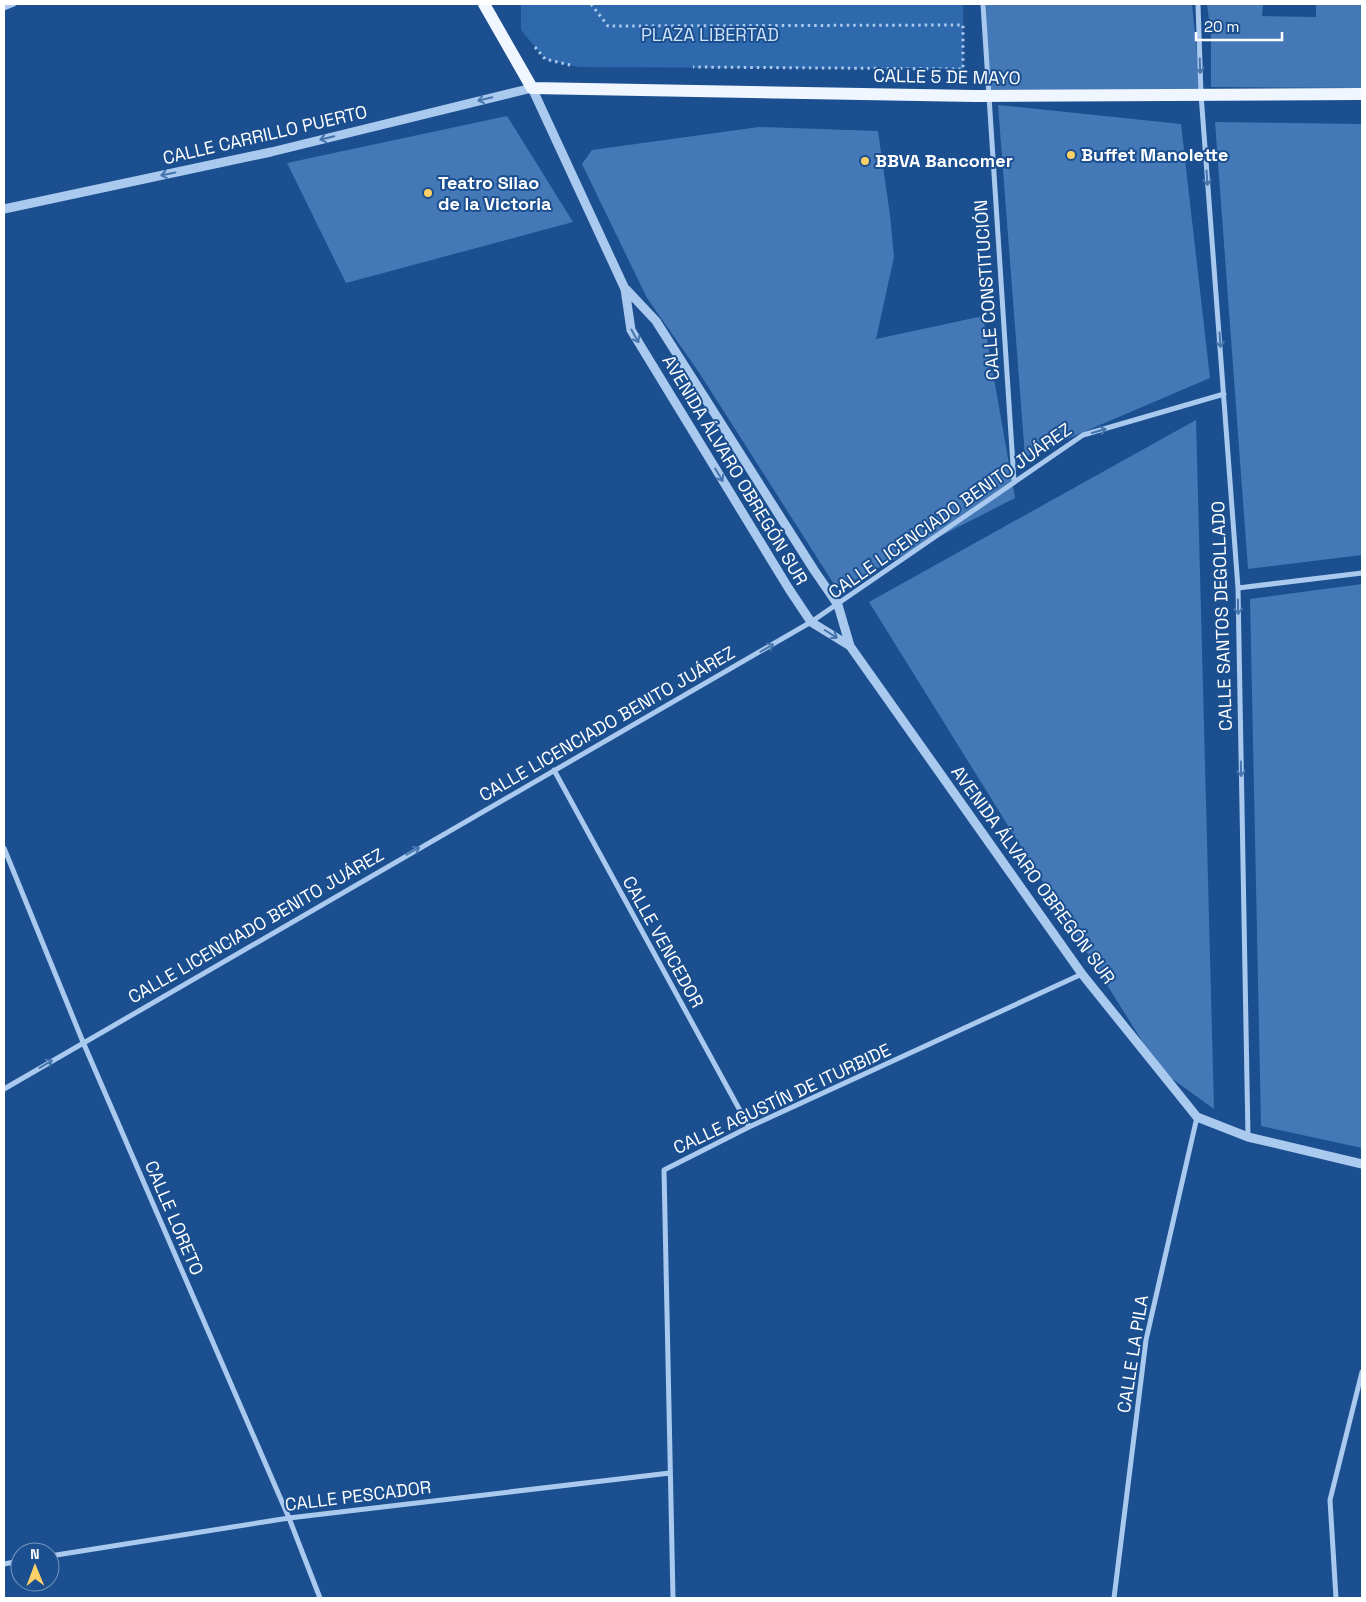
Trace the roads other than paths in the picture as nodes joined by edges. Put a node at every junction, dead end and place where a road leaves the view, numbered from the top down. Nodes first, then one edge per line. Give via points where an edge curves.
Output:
1 (14, 4) edge
2 (484, 4) edge
3 (983, 4) edge
4 (1198, 4) edge
5 (4, 8) edge
6 (532, 88) junction
7 (1201, 94) junction
8 (1362, 94) edge
9 (988, 96) junction
10 (4, 209) edge
11 (625, 289) junction
12 (1224, 394) junction
13 (1014, 481) junction
14 (1362, 573) edge
15 (1238, 588) junction
16 (838, 605) junction
17 (811, 622) junction
18 (850, 646) junction
19 (554, 770) junction
20 (4, 848) edge
21 (1082, 974) junction
22 (82, 1042) junction
23 (4, 1089) edge
24 (1197, 1117) junction
25 (749, 1127) junction
26 (1248, 1137) junction
27 (1362, 1164) edge
28 (1362, 1372) edge
29 (670, 1473) junction
30 (289, 1518) junction
31 (60, 1554) edge
32 (320, 1598) edge
33 (673, 1598) edge
34 (1114, 1598) edge
35 (1336, 1598) edge

1 - 5 street
2 - 6 main road
3 - 9 street, CALLE CONSTITUCIÓN
4 -> 7 street, CALLE SANTOS DEGOLLADO
6 - 9 main road, CALLE 5 DE MAYO
6 -> 10 street, CALLE CARRILLO PUERTO via 271,152
6 - 11 street, AVENIDA ÁLVARO OBREGÓN SUR
7 - 8 main road, CALLE 5 DE MAYO
7 - 9 main road, CALLE 5 DE MAYO
7 -> 12 street, CALLE SANTOS DEGOLLADO
9 - 13 street, CALLE CONSTITUCIÓN
11 - 16 street, AVENIDA ÁLVARO OBREGÓN SUR via 656,321
11 -> 17 street, AVENIDA ÁLVARO OBREGÓN SUR via 631,330
13 -> 12 street, CALLE LICENCIADO BENITO JUÁREZ via 1083,435
12 - 15 street, CALLE SANTOS DEGOLLADO
13 - 16 street, CALLE LICENCIADO BENITO JUÁREZ
14 - 15 street
15 -> 26 street, CALLE SANTOS DEGOLLADO
16 - 17 street, CALLE LICENCIADO BENITO JUÁREZ
16 - 18 street, AVENIDA ÁLVARO OBREGÓN SUR
17 -> 18 street, AVENIDA ÁLVARO OBREGÓN SUR
19 -> 17 street, CALLE LICENCIADO BENITO JUÁREZ
18 - 21 street, AVENIDA ÁLVARO OBREGÓN SUR
22 -> 19 street, CALLE LICENCIADO BENITO JUÁREZ
19 - 25 street, CALLE VENCEDOR
20 - 22 street, CALLE LORETO
21 - 24 street, AVENIDA ÁLVARO OBREGÓN SUR
21 - 25 street, CALLE AGUSTÍN DE ITURBIDE
23 -> 22 street, CALLE LICENCIADO BENITO JUÁREZ
22 - 30 street, CALLE LORETO
24 - 26 street
24 - 34 street, CALLE LA PILA via 1146,1340
25 - 29 street, CALLE AGUSTÍN DE ITURBIDE via 664,1170
26 - 27 street
28 - 35 street via 1330,1500
29 - 30 street, CALLE PESCADOR
29 - 33 street, CALLE AGUSTÍN DE ITURBIDE
30 - 31 street, CALLE PESCADOR
30 - 32 street, CALLE LORETO

